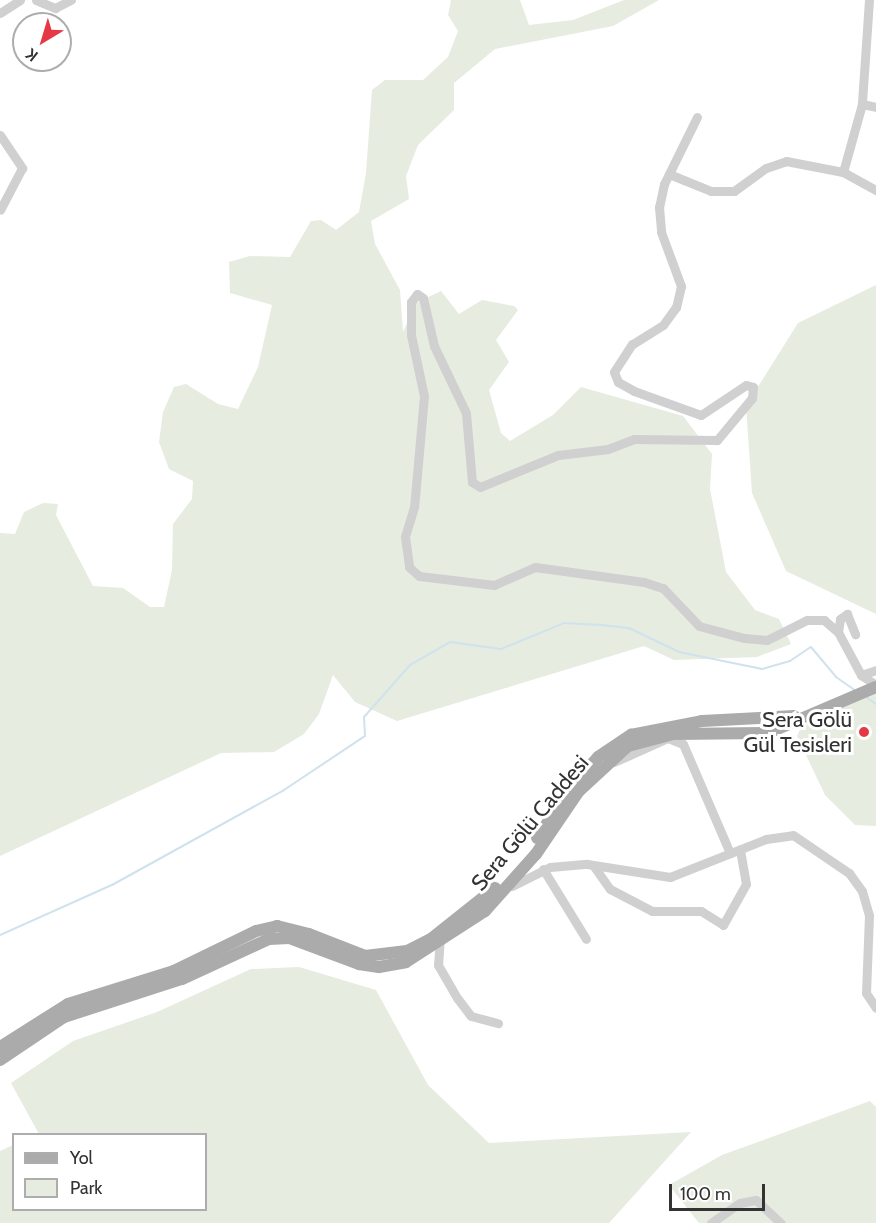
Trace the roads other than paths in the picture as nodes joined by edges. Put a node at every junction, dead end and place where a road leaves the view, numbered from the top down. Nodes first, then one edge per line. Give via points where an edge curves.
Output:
1 (20, 0) edge
2 (36, 0) edge
3 (71, 0) edge
4 (869, 0) edge
5 (0, 13) edge
6 (862, 104) junction
7 (876, 107) edge
8 (697, 117) dead end
9 (0, 135) edge
10 (843, 172) junction
11 (669, 174) junction
12 (876, 190) edge
13 (0, 210) edge
14 (838, 632) junction
15 (855, 634) dead end
16 (876, 670) edge
17 (861, 675) junction
18 (873, 687) edge
19 (807, 715) junction
20 (598, 769) junction
21 (575, 782) junction
22 (740, 849) junction
23 (730, 853) junction
24 (593, 865) junction
25 (543, 869) junction
26 (499, 896) junction
27 (484, 900) junction
28 (440, 938) junction
29 (585, 939) dead end
30 (876, 1008) edge
31 (498, 1023) dead end
32 (0, 1047) edge
33 (0, 1060) edge
34 (711, 1223) edge
35 (781, 1223) edge

1 - 5 street
2 - 3 street via 55,8
4 - 6 street
6 - 7 street
6 - 10 street
8 - 11 street
9 - 13 street via 22,168
10 - 11 street via 786,161 766,168 734,191 711,191
10 - 12 street
11 - 14 street via 659,207 661,232 681,286 676,307 663,325 632,344 614,372 618,382 634,391 701,415 746,385 753,387 752,398 717,440 634,439 608,449 558,455 480,487 472,482 466,413 434,346 423,298 417,294 411,302 411,335 424,396 414,507 405,537 410,567 418,576 494,585 535,567 563,567 663,588 699,626 744,638 767,640 807,620 824,620
14 - 15 street via 840,619 847,614
14 - 17 street
16 - 17 street
17 - 18 street
18 - 19 main road, Sera Gölü Caddesi
19 - 20 main road, Sera Gölü Caddesi via 768,733 652,737 628,747
19 - 21 main road, Sera Gölü Caddesi via 702,721 631,735 598,757
20 - 21 street
20 - 23 street via 668,738 676,739 692,757
20 - 26 main road, Sera Gölü Caddesi
21 - 27 main road, Sera Gölü Caddesi via 532,846
22 - 23 street
22 - 24 street via 746,884 723,925 700,911 652,911 610,889
22 - 30 street via 793,835 849,873 862,891 868,915 866,993
23 - 24 street via 670,877
24 - 25 street
25 - 26 street
25 - 29 street
26 - 27 street
26 - 28 main road, Sera Gölü Caddesi
27 - 28 main road, Sera Gölü Caddesi
28 - 31 street via 438,965 458,999 471,1016
28 - 32 main road, Sera Gölü Caddesi via 384,956 342,948 309,934 277,927 256,931 174,971 68,1004
28 - 33 main road, Sera Gölü Caddesi via 406,962 379,967 289,938 269,939 182,979 64,1017
34 - 35 street via 740,1203 756,1200

